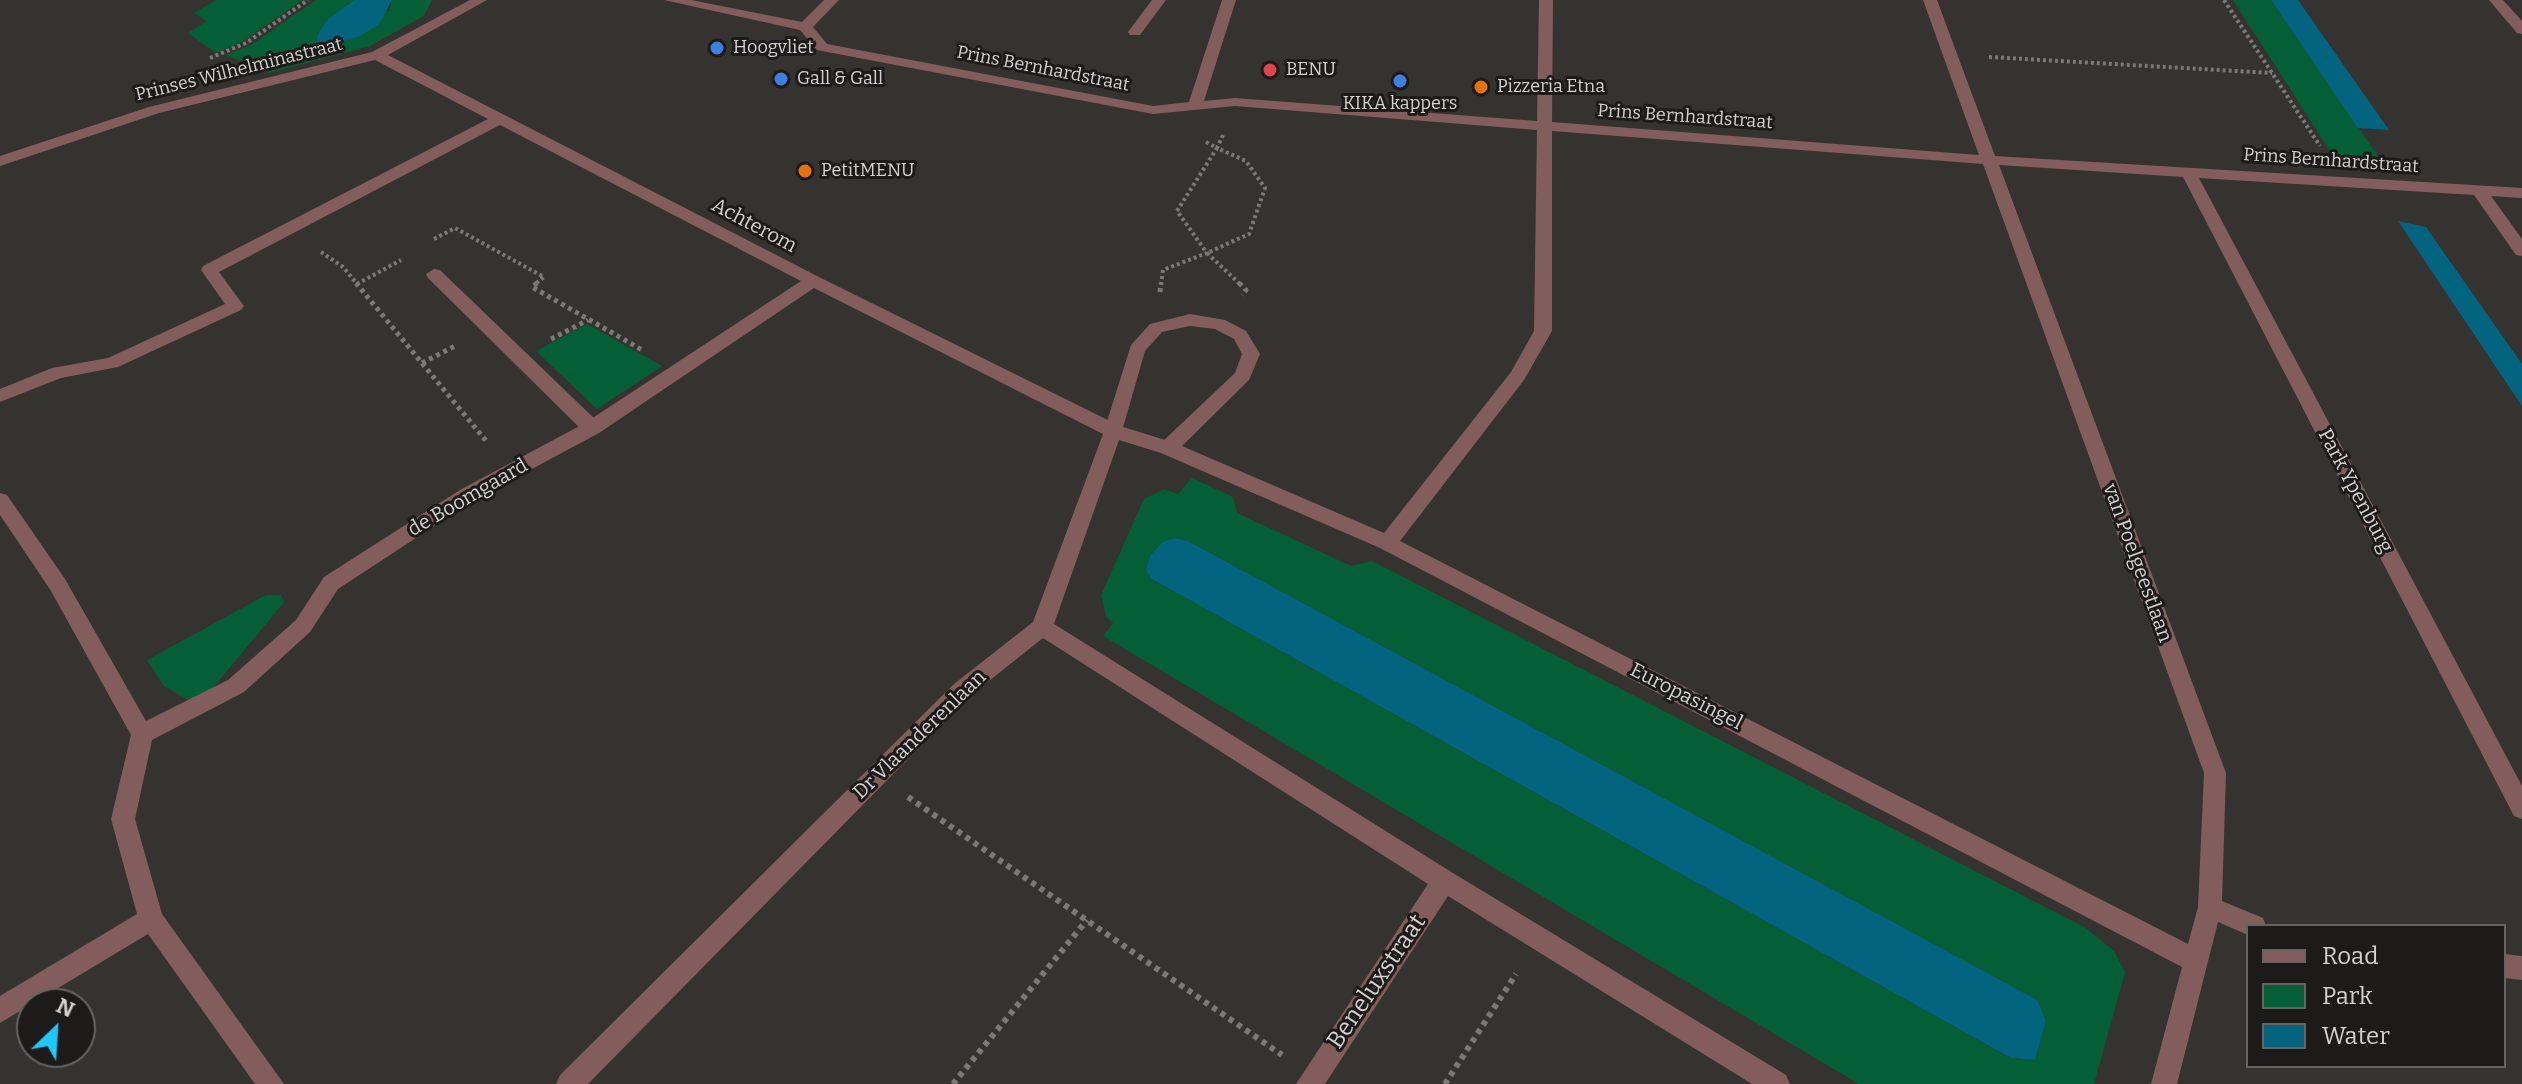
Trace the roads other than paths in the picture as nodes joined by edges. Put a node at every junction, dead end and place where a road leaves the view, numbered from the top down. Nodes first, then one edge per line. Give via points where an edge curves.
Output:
1 (480, 0) edge
2 (671, 0) edge
3 (832, 0) edge
4 (1159, 0) edge
5 (1229, 0) edge
6 (1546, 0) edge
7 (1930, 0) edge
8 (2496, 0) edge
9 (805, 27) junction
10 (2522, 30) edge
11 (1135, 32) dead end
12 (377, 55) junction
13 (1195, 106) junction
14 (501, 118) junction
15 (1547, 127) junction
16 (1989, 160) junction
17 (0, 161) edge
18 (2188, 172) junction
19 (2479, 191) junction
20 (2522, 193) edge
21 (2522, 251) edge
22 (434, 274) dead end
23 (813, 281) junction
24 (0, 396) edge
25 (592, 428) junction
26 (1113, 431) junction
27 (1168, 448) junction
28 (0, 500) edge
29 (1387, 543) junction
30 (1042, 627) junction
31 (142, 734) junction
32 (2522, 809) edge
33 (1444, 881) junction
34 (2210, 907) junction
35 (151, 919) junction
36 (2249, 924) edge
37 (2197, 962) junction
38 (0, 1010) edge
39 (1312, 1081) edge
40 (271, 1084) edge
41 (569, 1084) edge
42 (1777, 1084) edge
43 (2164, 1084) edge

1 - 12 street, Prinses Wilhelminastraat
2 - 9 street, Prins Bernhardstraat
3 - 9 street
4 - 11 street
5 - 13 street
6 - 15 street
7 - 16 street, van Poelgeestlaan
8 - 10 street
9 - 13 street, Prins Bernhardstraat via 822,47 1153,110
12 - 14 street, Achterom
12 - 17 street, Prinses Wilhelminastraat via 154,110
13 - 15 street, Prins Bernhardstraat via 1235,102
14 - 23 street, Achterom
14 - 24 street via 209,270 235,306 112,363 58,372
15 - 16 street, Prins Bernhardstraat
15 - 29 street via 1543,331 1518,376
16 - 18 street, Prins Bernhardstraat
16 - 34 street, van Poelgeestlaan via 2215,773
18 - 19 street, Prins Bernhardstraat
18 - 32 street, Park Ypenburg
19 - 20 street, Prins Bernhardstraat
19 - 21 street
22 - 25 street
23 - 25 street, de Boomgaard
23 - 26 street, Achterom
25 - 31 street, de Boomgaard via 467,495 331,583 303,626 236,686
26 - 27 street, Europasingel
26 - 27 street via 1137,349 1156,328 1190,320 1219,324 1240,335 1251,354 1243,376
26 - 30 street
27 - 29 street, Europasingel
28 - 31 street via 58,585
29 - 37 street, Europasingel
30 - 33 street
30 - 41 street, Dr Vlaanderenlaan via 962,690
31 - 35 street via 123,819
33 - 39 street, Beneluxstraat
33 - 42 street
34 - 36 street
34 - 37 street, van Poelgeestlaan
35 - 38 street
35 - 40 street
37 - 43 street, van Poelgeestlaan

